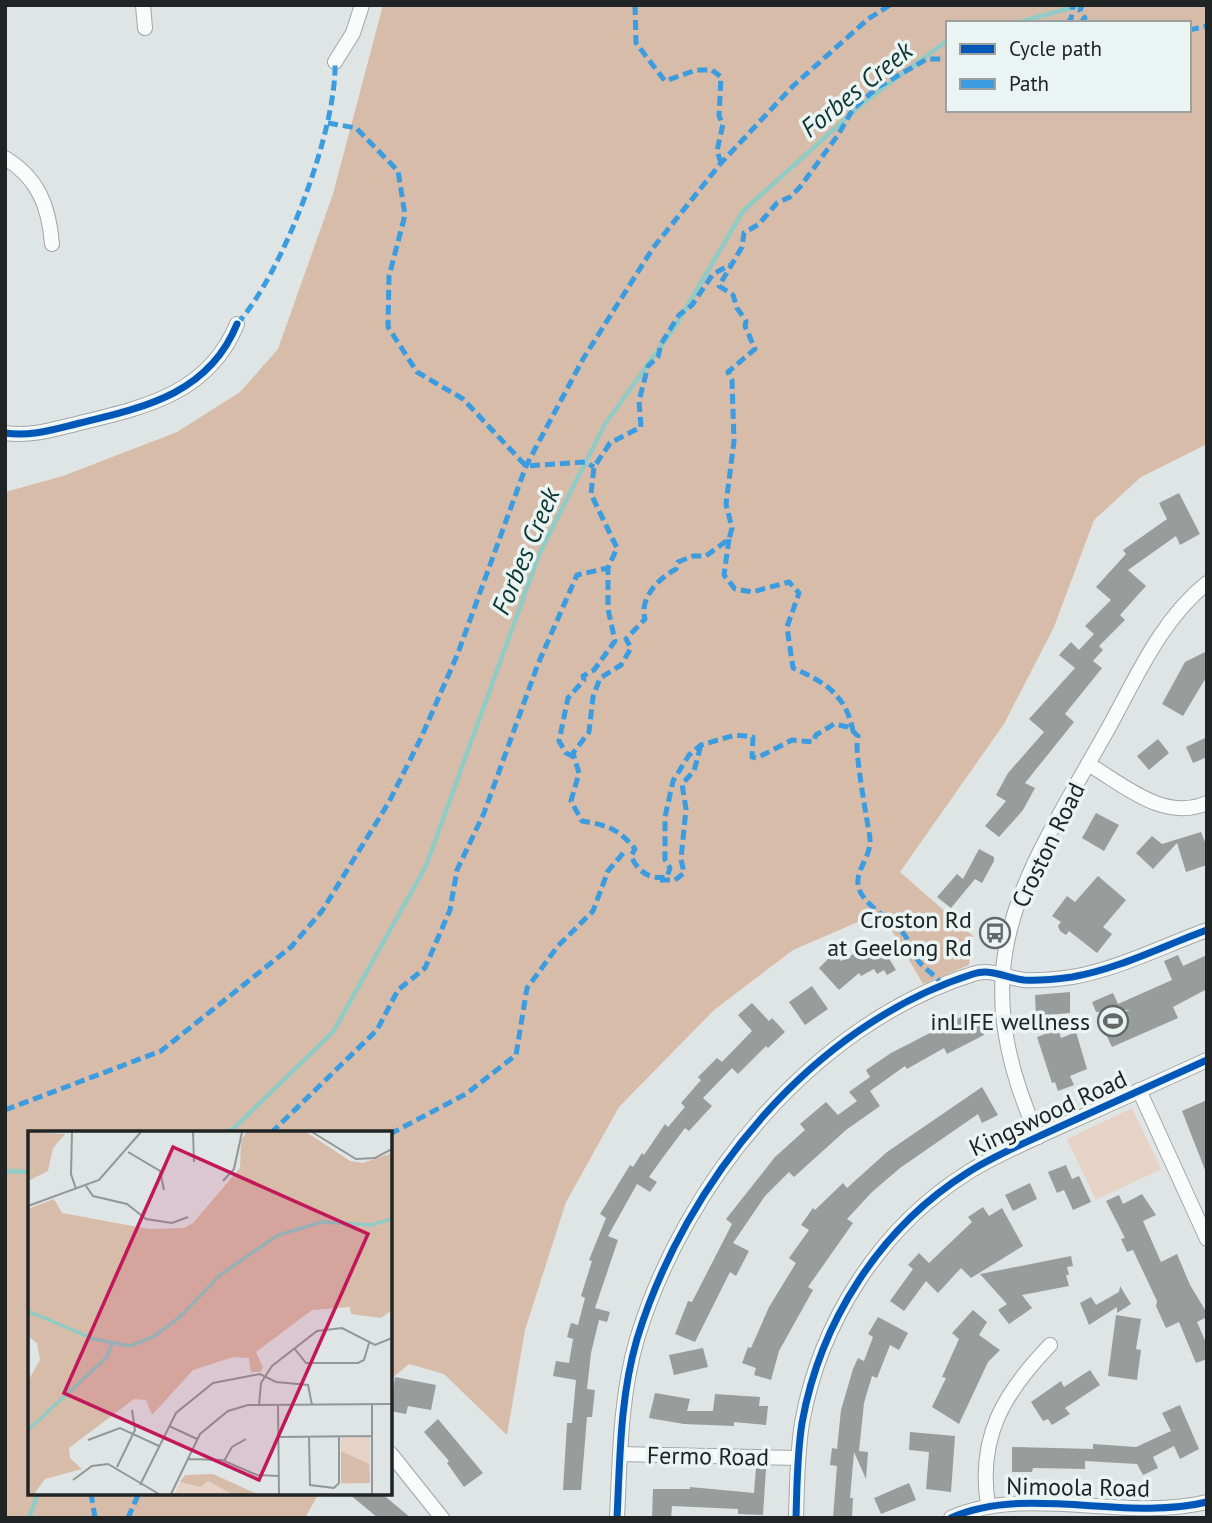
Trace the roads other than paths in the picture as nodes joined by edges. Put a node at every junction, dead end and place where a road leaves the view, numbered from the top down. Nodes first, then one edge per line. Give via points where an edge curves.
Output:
1 (143, 5) edge
2 (362, 5) edge
3 (145, 28) dead end
4 (335, 62) dead end
5 (5, 158) edge
6 (52, 244) dead end
7 (237, 324) dead end
8 (5, 433) edge
9 (1207, 583) edge
10 (1088, 764) junction
11 (1207, 803) edge
12 (1207, 930) edge
13 (1001, 973) junction
14 (1207, 1060) edge
15 (1139, 1090) junction
16 (1038, 1137) junction
17 (1207, 1239) edge
18 (1051, 1345) dead end
19 (620, 1454) junction
20 (392, 1455) edge
21 (797, 1458) junction
22 (1207, 1502) edge
23 (988, 1505) junction
24 (442, 1518) edge
25 (617, 1518) edge
26 (796, 1518) edge
27 (951, 1518) edge

1 - 3 street
2 - 4 street via 354,33
5 - 6 street via 30,177 42,195
7 - 8 street via 213,366 167,397 45,431
9 - 10 street, Croston Road via 1168,622
10 - 11 street via 1161,806 1188,810
10 - 13 street, Croston Road via 1022,887
12 - 13 street via 1072,977 1024,980
13 - 16 street, Croston Road via 1001,1019 1008,1053
13 - 19 street via 986,971 960,979 878,1020 800,1078 733,1151 698,1202 662,1271 635,1349
14 - 15 street, Kingswood Road
15 - 16 street, Kingswood Road
15 - 17 street
16 - 21 street, Kingswood Road via 983,1163 941,1191 892,1236 868,1267 819,1360
18 - 23 street via 1021,1376 998,1414 987,1455
19 - 21 street, Fermo Road
19 - 25 street
20 - 24 street
21 - 26 street, Kingswood Road
22 - 23 street, Nimoola Road via 1153,1508
23 - 27 street, Nimoola Road

